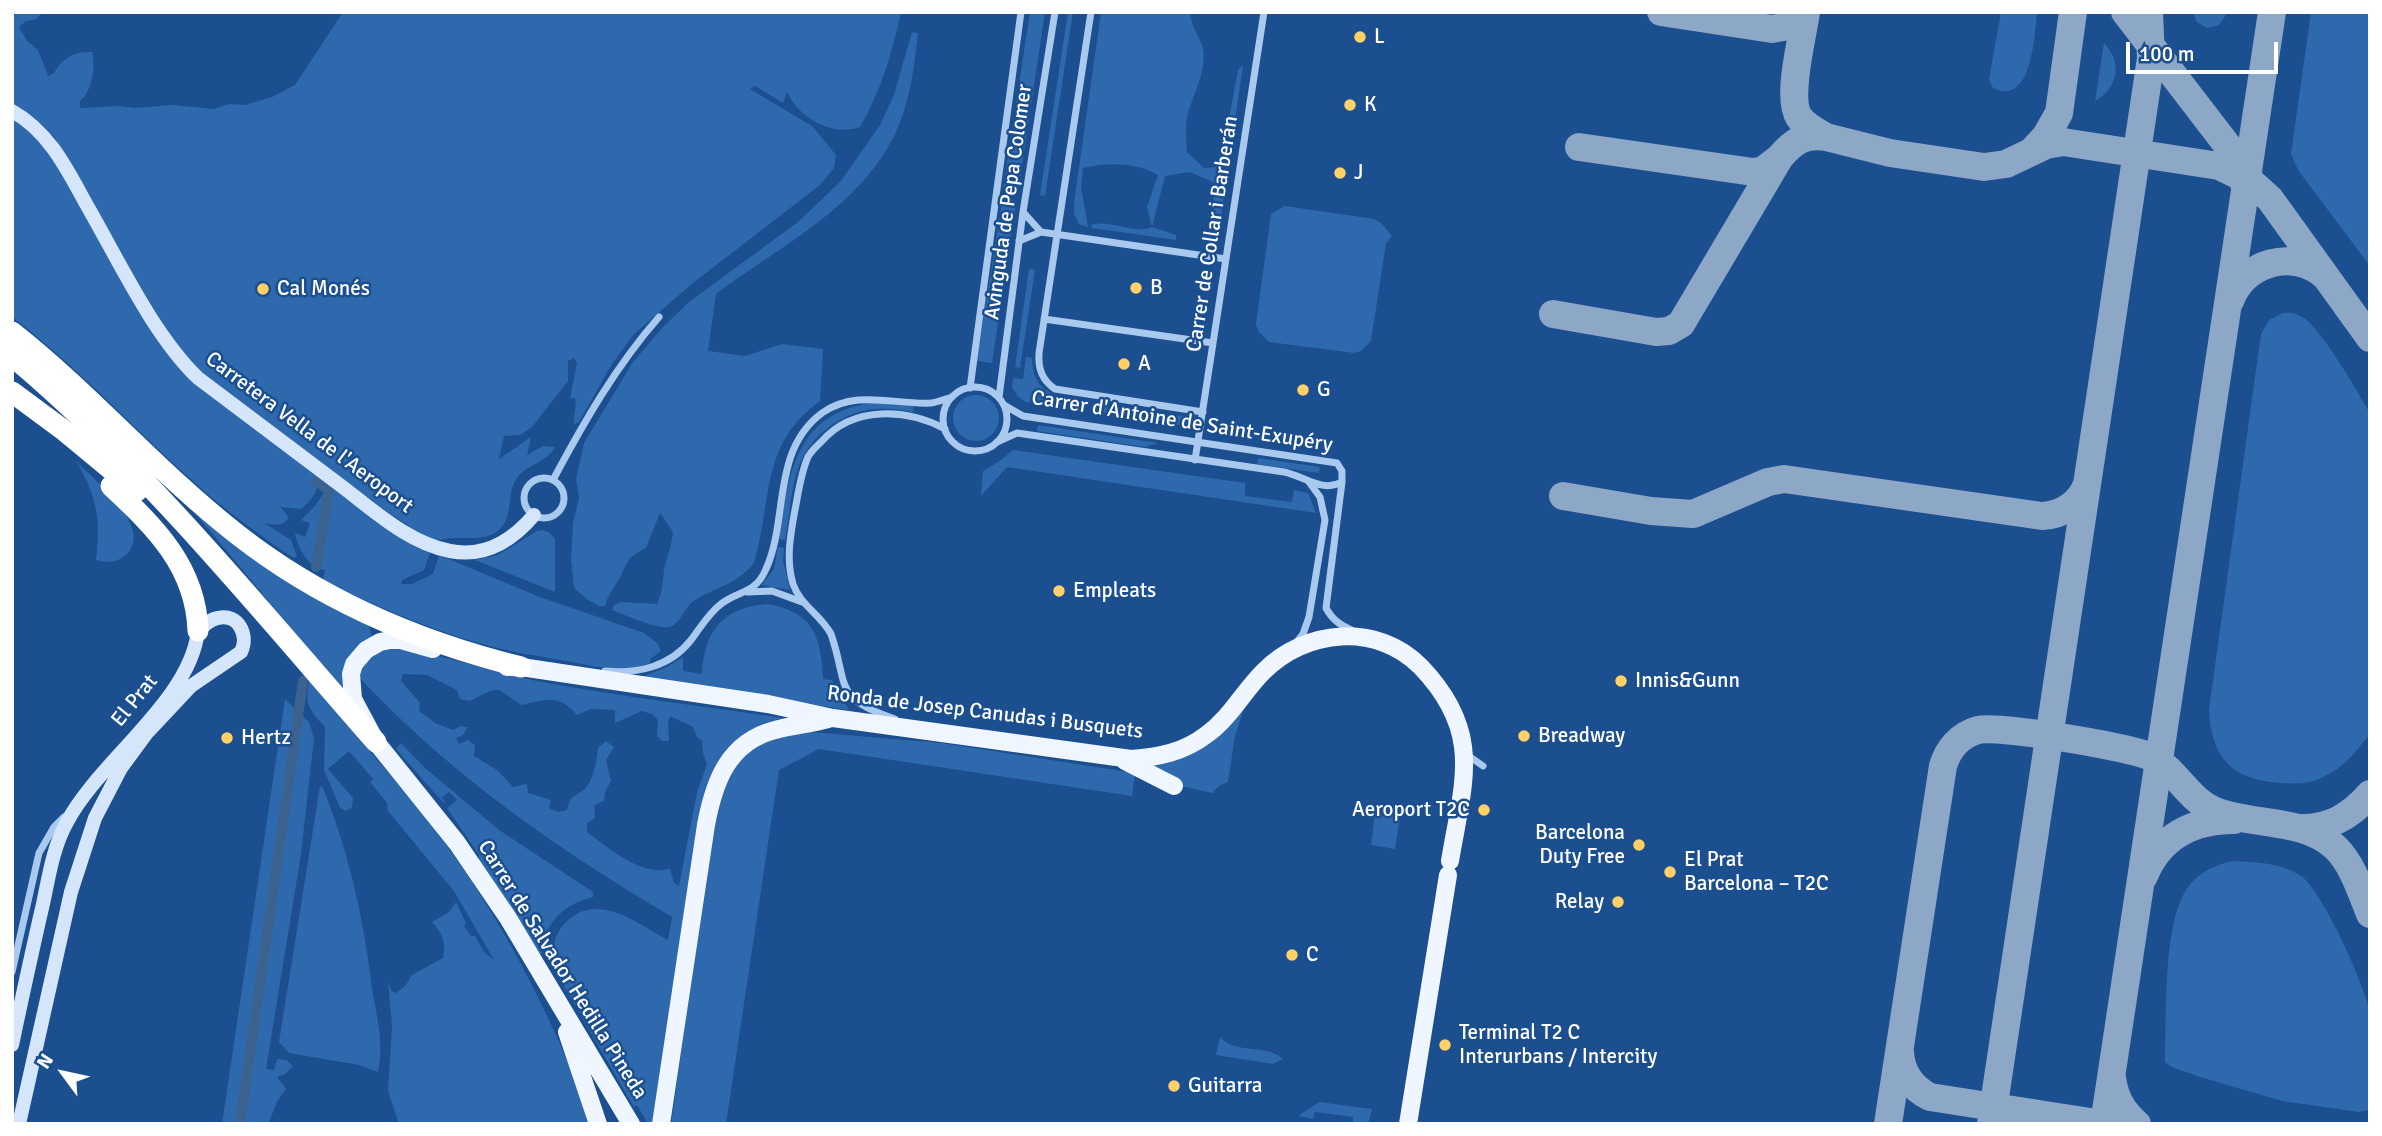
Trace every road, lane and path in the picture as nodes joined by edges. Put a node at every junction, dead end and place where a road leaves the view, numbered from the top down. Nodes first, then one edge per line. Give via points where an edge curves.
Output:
1 (1021, 12) edge
2 (1055, 12) edge
3 (1091, 12) edge
4 (1264, 12) edge
5 (12, 111) edge
6 (1023, 212) junction
7 (1041, 232) junction
8 (1057, 234) junction
9 (1019, 242) junction
10 (1226, 259) junction
11 (659, 317) dead end
12 (1044, 319) junction
13 (12, 332) edge
14 (1213, 343) junction
15 (12, 356) edge
16 (970, 388) junction
17 (12, 393) edge
18 (952, 397) junction
19 (999, 397) junction
20 (1004, 405) junction
21 (1203, 412) junction
22 (945, 429) junction
23 (997, 442) junction
24 (1198, 443) junction
25 (1195, 460) junction
26 (1306, 478) junction
27 (554, 480) junction
28 (1342, 482) junction
29 (534, 515) junction
30 (1320, 552) junction
31 (1332, 555) junction
32 (748, 592) junction
33 (246, 595) junction
34 (803, 603) junction
35 (198, 631) junction
36 (1367, 638) junction
37 (1289, 651) junction
38 (521, 667) junction
39 (833, 718) junction
40 (928, 731) junction
41 (376, 742) junction
42 (1465, 753) junction
43 (1119, 758) junction
44 (1483, 766) dead end
45 (1174, 786) dead end
46 (74, 811) junction
47 (537, 965) junction
48 (12, 972) edge
49 (12, 1045) edge
50 (662, 1116) edge
51 (19, 1123) edge
52 (598, 1124) edge
53 (631, 1124) edge
54 (1408, 1124) edge

1 - 16 street, Avinguda de Pepa Colomer
2 - 6 street, Avinguda de Pepa Colomer
3 - 8 street
4 - 10 street, Carrer de Collar i Barberán
5 - 29 street, Carretera Vella de l'Aeroport via 38,129 62,161 172,351 198,378 393,524 432,546 450,552 481,552 520,532
6 - 7 street
6 - 9 street, Avinguda de Pepa Colomer
7 - 8 street
7 - 9 street
8 - 10 street
8 - 12 street
9 - 19 street, Avinguda de Pepa Colomer
10 - 14 street, Carrer de Collar i Barberán
11 - 27 street via 623,362
12 - 14 street
12 - 21 street, Carrer d'Antoine de Saint-Exupéry via 1040,371 1055,389
13 - 38 highway via 182,487 288,570 346,604 425,637
14 - 21 street, Carrer de Collar i Barberán
15 - 33 highway via 142,478
16 - 18 street
16 - 19 street
17 - 33 highway via 126,481
17 - 35 highway via 130,503 164,542 193,591
18 - 22 street via 943,418
18 - 32 street via 933,403 864,398 834,406 812,422 790,454 766,571
19 - 20 street
20 - 23 street via 1007,425
20 - 24 street, Carrer d'Antoine de Saint-Exupéry via 1023,416
21 - 24 street, Carrer de Collar i Barberán
22 - 23 street via 949,438 971,451
22 - 34 street via 915,416 869,414 848,420 809,455 788,557 793,585
23 - 25 street, Carrer d'Antoine de Saint-Exupéry via 1017,433
24 - 25 street, Carrer de Collar i Barberán
24 - 28 street, Carrer d'Antoine de Saint-Exupéry via 1337,463
25 - 26 street, Carrer d'Antoine de Saint-Exupéry
26 - 28 street, Carrer d'Antoine de Saint-Exupéry via 1324,487
26 - 30 street, Carrer d'Antoine de Saint-Exupéry via 1324,509
27 - 29 street via 534,480 527,488 526,505
27 - 29 street via 563,489 562,508 551,517
28 - 31 street, Carrer d'Antoine de Saint-Exupéry
30 - 31 street
30 - 37 street, Carrer d'Antoine de Saint-Exupéry via 1309,617
31 - 36 street, Carrer d'Antoine de Saint-Exupéry via 1326,608 1339,625
32 - 34 street via 772,591
32 - 38 street via 724,601 677,655 654,667 620,673
33 - 41 highway
34 - 40 street via 827,626 845,689 854,700
35 - 46 street, El Prat via 194,651 177,682
35 - 51 street via 213,619 228,618 241,627 244,645 237,656 191,686 146,734 121,768 95,818 68,904
36 - 37 main road, Ronda de Josep Canudas i Busquets via 1326,637
36 - 42 main road, Ronda de Josep Canudas i Busquets via 1407,655 1429,677 1462,733
37 - 43 main road, Ronda de Josep Canudas i Busquets via 1195,743 1162,756
38 - 39 main road, Ronda de Josep Canudas i Busquets
38 - 41 main road, Ronda de Josep Canudas i Busquets via 494,667 401,640 380,642 354,664 350,683 352,699
39 - 40 main road, Ronda de Josep Canudas i Busquets
39 - 50 main road via 760,735 737,750 717,781 706,825
40 - 43 main road, Ronda de Josep Canudas i Busquets
41 - 47 main road, Carrer de Salvador Hedilla Pineda via 457,843
42 - 44 street
42 - 54 main road, Ronda de Josep Canudas i Busquets via 1465,777
43 - 45 main road
46 - 48 street via 54,827 39,853
46 - 49 street, El Prat via 54,854
47 - 52 main road via 570,1039
47 - 53 main road, Carrer de Salvador Hedilla Pineda

